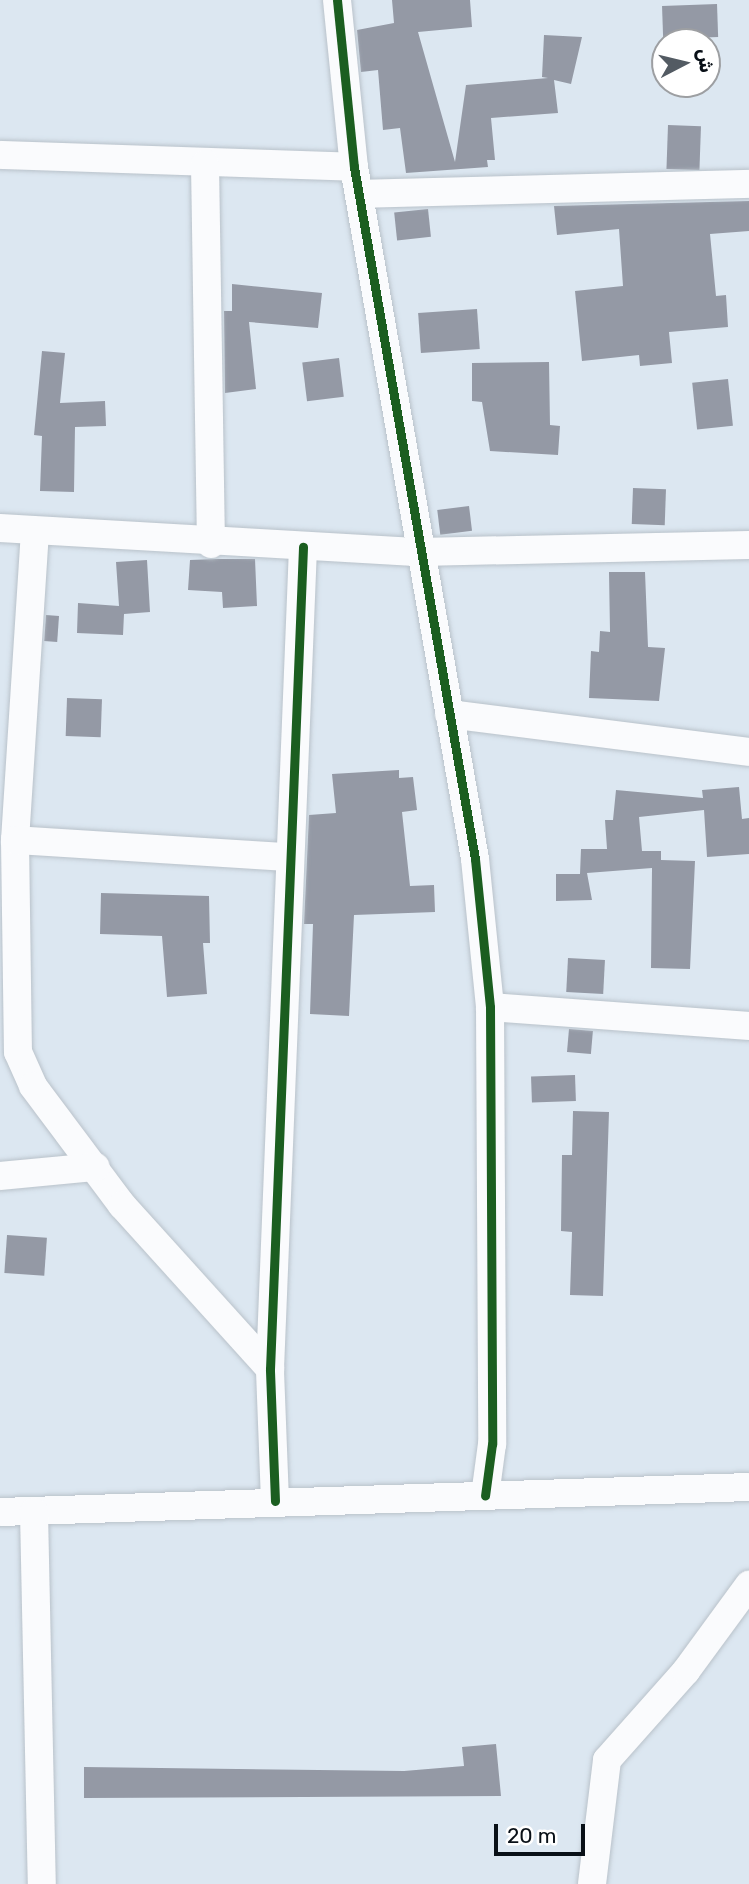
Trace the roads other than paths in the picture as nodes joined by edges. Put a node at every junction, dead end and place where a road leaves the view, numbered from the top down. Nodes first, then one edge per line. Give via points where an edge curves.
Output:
1 (337, 0) edge
2 (0, 155) edge
3 (205, 164) junction
4 (354, 167) junction
5 (749, 184) edge
6 (360, 194) junction
7 (0, 528) edge
8 (35, 531) junction
9 (211, 544) junction
10 (749, 545) edge
11 (303, 547) junction
12 (419, 552) junction
13 (449, 714) junction
14 (749, 752) edge
15 (15, 840) junction
16 (289, 857) junction
17 (490, 1007) junction
18 (749, 1026) edge
19 (96, 1167) junction
20 (0, 1176) edge
21 (270, 1369) junction
22 (749, 1488) edge
23 (485, 1496) junction
24 (275, 1501) junction
25 (0, 1511) edge
26 (34, 1512) junction
27 (749, 1585) edge
28 (42, 1884) edge
29 (592, 1884) edge

1 - 4 street
2 - 3 street
3 - 4 street
3 - 9 street
4 - 6 street
5 - 6 street
6 - 12 street
7 - 8 street
8 - 9 street
8 - 15 street
9 - 11 street
10 - 12 street
11 - 12 street
11 - 16 street
12 - 13 street
13 - 14 street
13 - 17 street via 475,859
15 - 16 street
15 - 19 street via 18,1052 33,1086
16 - 21 street
17 - 18 street
17 - 23 street via 492,1444
19 - 20 street
19 - 21 street via 122,1205
21 - 24 street
22 - 23 street
23 - 24 street
24 - 26 street
25 - 26 street
26 - 28 street
27 - 29 street via 686,1671 607,1760

